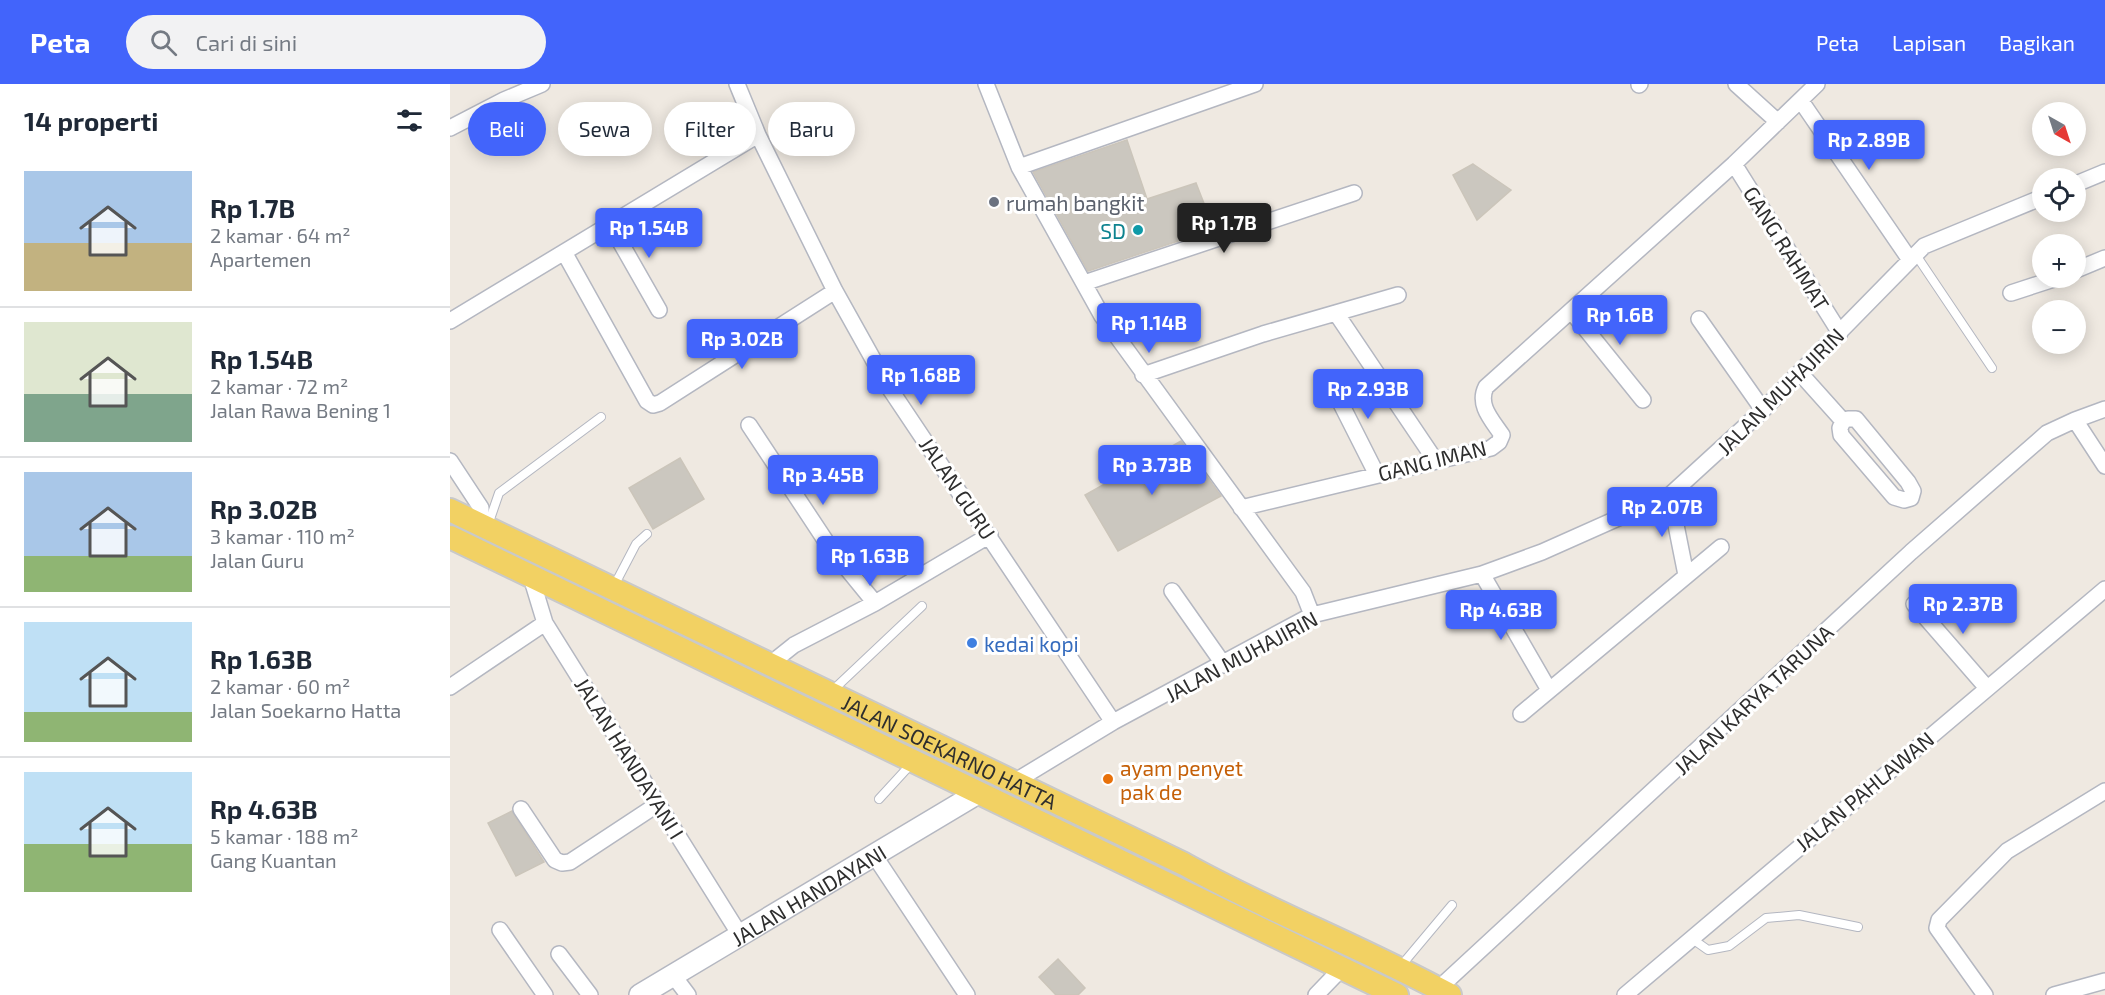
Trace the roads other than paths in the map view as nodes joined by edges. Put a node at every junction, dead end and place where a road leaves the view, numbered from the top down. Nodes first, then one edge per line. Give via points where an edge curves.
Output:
1 (542, 84) edge
2 (737, 84) edge
3 (986, 84) edge
4 (1255, 84) edge
5 (1736, 84) edge
6 (1817, 84) edge
7 (1801, 101) junction
8 (1778, 122) junction
9 (450, 128) edge
10 (758, 135) junction
11 (1734, 164) junction
12 (1019, 167) junction
13 (2105, 172) edge
14 (2086, 180) edge
15 (1353, 194) dead end
16 (2032, 202) edge
17 (610, 224) junction
18 (564, 252) junction
19 (1913, 258) junction
20 (2105, 258) edge
21 (2086, 266) edge
22 (1084, 283) junction
23 (2032, 286) edge
24 (835, 291) junction
25 (2011, 293) dead end
26 (1398, 295) dead end
27 (659, 310) dead end
28 (1572, 312) junction
29 (1336, 313) junction
30 (1699, 319) dead end
31 (450, 321) edge
32 (1840, 333) junction
33 (1992, 368) dead end
34 (1800, 373) junction
35 (1143, 375) junction
36 (1329, 380) dead end
37 (1642, 400) dead end
38 (2105, 408) edge
39 (1763, 410) junction
40 (601, 417) dead end
41 (2075, 420) junction
42 (1843, 421) junction
43 (749, 424) dead end
44 (450, 460) edge
45 (1435, 460) junction
46 (2105, 466) edge
47 (1377, 475) junction
48 (1670, 495) junction
49 (1240, 508) junction
50 (450, 510) edge
51 (484, 526) junction
52 (647, 534) dead end
53 (990, 535) junction
54 (450, 537) edge
55 (1721, 547) dead end
56 (1482, 574) junction
57 (1686, 575) junction
58 (531, 576) junction
59 (2105, 589) edge
60 (612, 590) junction
61 (1172, 591) dead end
62 (875, 603) junction
63 (1914, 604) dead end
64 (922, 606) dead end
65 (1312, 615) junction
66 (545, 623) junction
67 (769, 664) junction
68 (1224, 665) junction
69 (450, 687) edge
70 (1987, 688) junction
71 (1549, 690) junction
72 (829, 694) junction
73 (1521, 714) dead end
74 (1113, 722) junction
75 (913, 762) junction
76 (1014, 782) junction
77 (2105, 791) edge
78 (978, 793) junction
79 (879, 799) dead end
80 (658, 804) junction
81 (521, 809) dead end
82 (874, 855) junction
83 (1452, 905) dead end
84 (1858, 927) dead end
85 (500, 930) dead end
86 (740, 935) junction
87 (1332, 935) junction
88 (1690, 938) junction
89 (559, 954) dead end
90 (1320, 957) junction
91 (1342, 968) junction
92 (1399, 969) junction
93 (673, 975) junction
94 (2105, 981) edge
95 (1444, 992) edge
96 (545, 995) edge
97 (590, 995) edge
98 (640, 995) edge
99 (688, 995) edge
100 (967, 995) edge
101 (1316, 995) edge
102 (1397, 995) edge
103 (1625, 995) edge
104 (1985, 995) edge
105 (2054, 995) edge

1 - 9 street
2 - 10 street, JALAN GURU
3 - 12 street
4 - 12 street
5 - 8 street
6 - 7 street, GANG IMAN
7 - 8 street, GANG IMAN
7 - 19 street
8 - 11 street, GANG IMAN
10 - 17 street
10 - 24 street, JALAN GURU
11 - 28 street, GANG IMAN
11 - 32 street, GANG RAHMAT
12 - 22 street
13 - 14 street
15 - 22 street
16 - 19 street, JALAN MUHAJIRIN via 1924,246
17 - 18 street
17 - 27 street
18 - 24 street via 652,405
18 - 31 street
19 - 32 street, JALAN MUHAJIRIN
19 - 33 lane
20 - 21 street
22 - 35 street
23 - 25 street
24 - 53 street, JALAN GURU via 888,386
26 - 29 street
28 - 37 street
28 - 45 street, GANG IMAN via 1486,387 1484,406 1502,435 1499,442 1491,448
29 - 35 street
29 - 45 street
30 - 39 street
32 - 34 street, JALAN MUHAJIRIN
34 - 39 street, JALAN MUHAJIRIN
34 - 42 street
35 - 49 street
36 - 47 street
38 - 41 street, JALAN KARYA TARUNA
39 - 48 street, JALAN MUHAJIRIN
40 - 51 lane via 499,493
41 - 46 street
41 - 95 street, JALAN KARYA TARUNA via 2047,433 1911,552
42 - 42 street via 1856,419 1908,482 1913,491 1911,498 1894,496 1841,435
43 - 62 street via 831,549
44 - 51 street via 481,508
45 - 47 street, GANG IMAN
47 - 49 street, GANG IMAN
48 - 56 street, JALAN MUHAJIRIN
48 - 57 street
49 - 65 street via 1303,592
50 - 51 main road, JALAN SOEKARNO HATTA
51 - 60 main road, JALAN SOEKARNO HATTA
52 - 60 lane via 636,544
53 - 62 street
53 - 74 street, JALAN GURU
54 - 58 main road, JALAN SOEKARNO HATTA
55 - 57 street
56 - 65 street, JALAN MUHAJIRIN
56 - 71 street
57 - 71 street
58 - 66 street, JALAN HANDAYANI I
58 - 75 main road, JALAN SOEKARNO HATTA
59 - 70 street, JALAN PAHLAWAN
60 - 67 main road, JALAN SOEKARNO HATTA
61 - 68 street
62 - 67 street via 794,645
63 - 70 street
64 - 72 lane
65 - 68 street, JALAN MUHAJIRIN
66 - 69 street
66 - 80 street, JALAN HANDAYANI I
67 - 72 main road, JALAN SOEKARNO HATTA
68 - 74 street, JALAN MUHAJIRIN
70 - 88 street, JALAN PAHLAWAN
71 - 73 street
72 - 76 main road, JALAN SOEKARNO HATTA
74 - 76 street, JALAN MUHAJIRIN
75 - 78 main road, JALAN SOEKARNO HATTA
75 - 79 lane
76 - 87 main road, JALAN SOEKARNO HATTA via 1234,892
77 - 104 street via 2007,851 1939,920 1937,928
78 - 82 street, JALAN HANDAYANI
78 - 90 main road, JALAN SOEKARNO HATTA
80 - 81 street via 570,862 562,863 555,860
80 - 86 street, JALAN HANDAYANI I
82 - 86 street, JALAN HANDAYANI
82 - 100 street
83 - 92 lane
84 - 88 lane via 1799,915 1766,918 1729,946 1708,950
85 - 96 street
86 - 93 street, JALAN HANDAYANI
87 - 90 main road
87 - 92 main road, JALAN SOEKARNO HATTA
88 - 103 street, JALAN PAHLAWAN
89 - 97 street
90 - 91 main road, JALAN SOEKARNO HATTA
91 - 101 street
91 - 102 main road, JALAN SOEKARNO HATTA
92 - 95 main road, JALAN SOEKARNO HATTA
93 - 98 street, JALAN HANDAYANI
93 - 99 street
94 - 105 street

